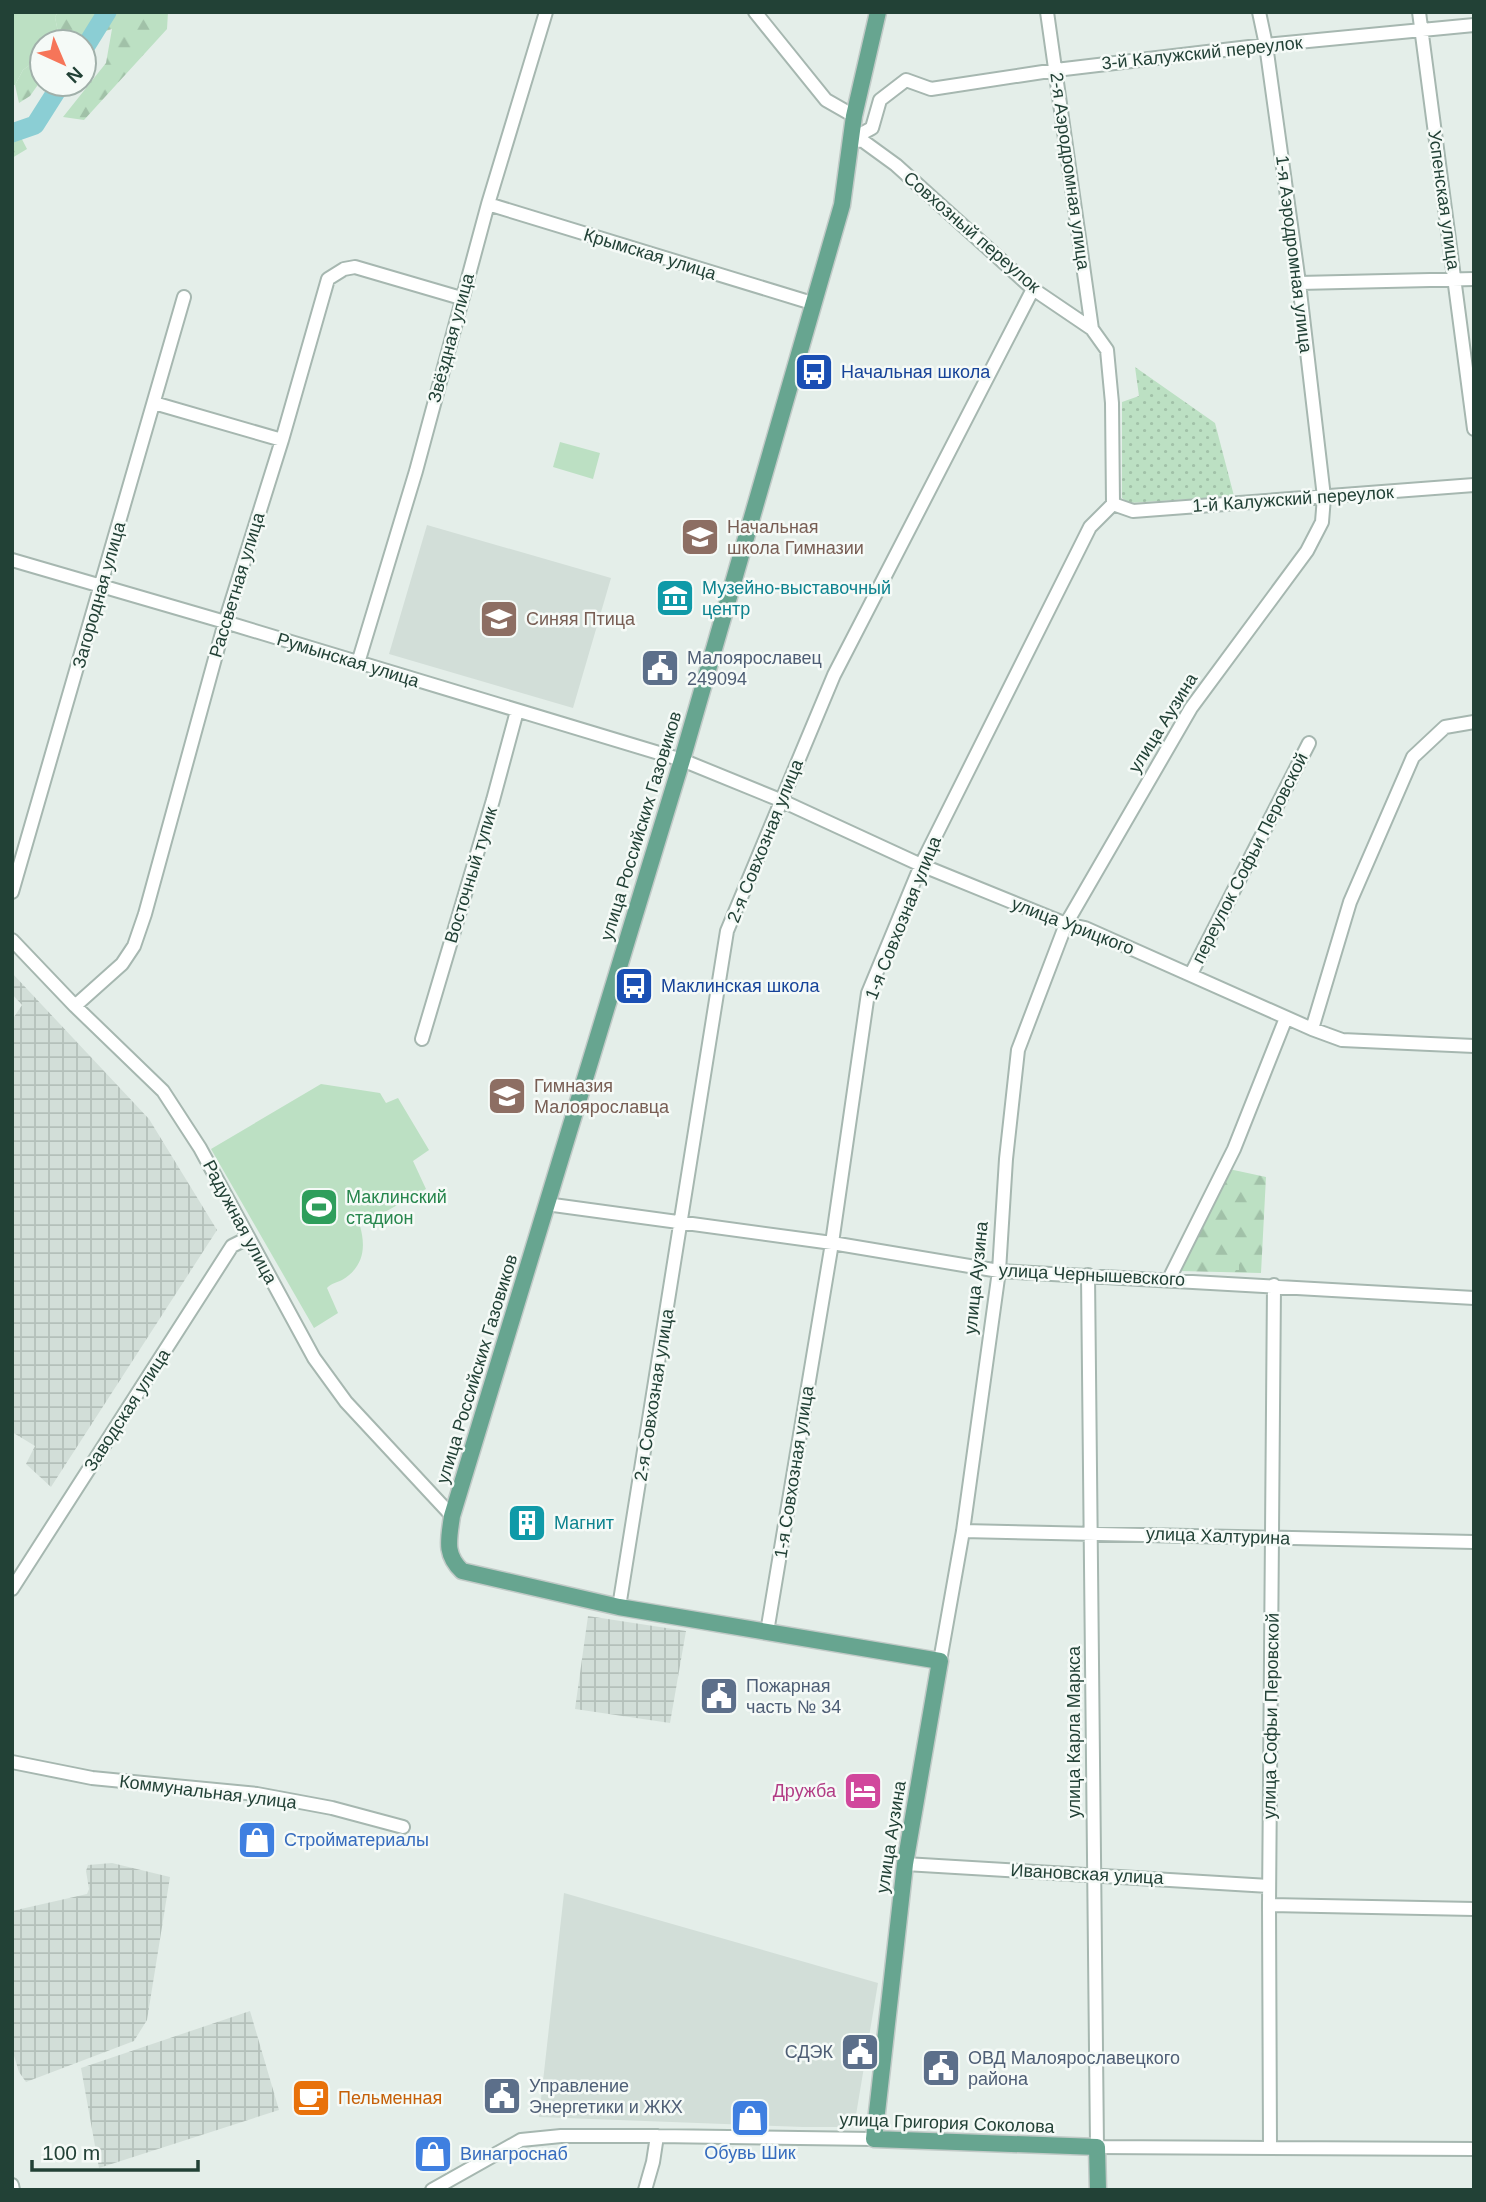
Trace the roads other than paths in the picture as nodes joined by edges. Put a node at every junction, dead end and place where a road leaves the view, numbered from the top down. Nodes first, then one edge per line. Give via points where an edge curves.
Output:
1 (546, 12) edge
2 (755, 12) edge
3 (878, 12) edge
4 (1047, 12) edge
5 (1259, 12) edge
6 (1419, 12) edge
7 (1474, 25) edge
8 (1421, 30) junction
9 (1266, 45) junction
10 (1056, 70) junction
11 (854, 116) junction
12 (851, 140) junction
13 (488, 204) junction
14 (1455, 279) junction
15 (1474, 279) edge
16 (1299, 283) junction
17 (1033, 289) junction
18 (184, 297) dead end
19 (461, 298) junction
20 (812, 303) junction
21 (1092, 329) junction
22 (154, 403) junction
23 (1474, 429) edge
24 (282, 440) junction
25 (1474, 485) edge
26 (1324, 497) junction
27 (1113, 504) junction
28 (12, 560) edge
29 (101, 586) junction
30 (225, 622) junction
31 (358, 663) junction
32 (517, 711) junction
33 (1474, 722) edge
34 (1309, 743) dead end
35 (682, 760) junction
36 (780, 800) junction
37 (921, 865) junction
38 (12, 892) edge
39 (1066, 924) junction
40 (12, 940) edge
41 (1191, 974) junction
42 (75, 1006) junction
43 (1286, 1017) junction
44 (1311, 1029) junction
45 (422, 1039) dead end
46 (1474, 1046) edge
47 (546, 1204) junction
48 (682, 1224) junction
49 (248, 1238) junction
50 (832, 1243) junction
51 (999, 1271) junction
52 (1088, 1275) junction
53 (1169, 1279) junction
54 (1274, 1285) junction
55 (1474, 1297) edge
56 (452, 1516) junction
57 (963, 1531) junction
58 (1092, 1532) junction
59 (1273, 1538) junction
60 (1474, 1542) edge
61 (12, 1589) edge
62 (619, 1607) junction
63 (767, 1632) junction
64 (940, 1661) junction
65 (12, 1762) edge
66 (403, 1827) dead end
67 (905, 1864) junction
68 (1095, 1874) junction
69 (1269, 1886) junction
70 (1269, 1905) junction
71 (1474, 1909) edge
72 (657, 2136) junction
73 (874, 2139) junction
74 (1097, 2147) junction
75 (1270, 2147) junction
76 (1474, 2150) edge
77 (432, 2190) edge
78 (645, 2190) edge
79 (1098, 2190) edge

1 - 13 street, Звёздная улица
2 - 11 street via 826,100
3 - 11 main road, улица Российских Газовиков
4 - 10 street, 2-я Аэродромная улица
5 - 9 street, 1-я Аэродромная улица
6 - 8 street, Успенская улица
7 - 8 street, 3-й Калужский переулок
8 - 9 street, 3-й Калужский переулок
8 - 14 street, Успенская улица
9 - 10 street, 3-й Калужский переулок
9 - 16 street, 1-я Аэродромная улица
10 - 12 street, 3-й Калужский переулок via 930,89 906,80 880,100 872,128
10 - 21 street, 2-я Аэродромная улица
11 - 12 main road, улица Российских Газовиков
12 - 17 street, Совхозный переулок via 863,141 895,165
12 - 20 main road, улица Российских Газовиков via 842,205
13 - 19 street, Звёздная улица
13 - 20 street, Крымская улица
14 - 15 street
14 - 16 street
14 - 23 street, Успенская улица
16 - 26 street, 1-я Аэродромная улица
17 - 21 street, Совхозный переулок
17 - 36 street, 2-я Совхозная улица via 834,675
18 - 22 street, Загородная улица
19 - 24 street, Рассветная улица via 355,267 328,279
19 - 31 street, Звёздная улица via 416,471
20 - 35 main road, улица Российских Газовиков
21 - 27 street via 1107,350
22 - 24 street
22 - 29 street, Загородная улица
24 - 30 street, Рассветная улица
25 - 26 street, 1-й Калужский переулок
26 - 27 street, 1-й Калужский переулок via 1133,511
26 - 39 street, улица Аузина via 1322,523 1307,551 1191,709
27 - 37 street, 1-я Совхозная улица via 1090,527
28 - 29 street, Румынская улица
29 - 30 street, Румынская улица
29 - 38 street, Загородная улица
30 - 31 street, Румынская улица
30 - 42 street, Рассветная улица via 134,946 122,964
31 - 32 street, Румынская улица
32 - 35 street, Румынская улица
32 - 45 street, Восточный тупик
33 - 44 street via 1445,727 1413,757 1350,902
34 - 41 street, переулок Софьи Перовской
35 - 36 street, улица Урицкого
35 - 47 main road, улица Российских Газовиков
36 - 37 street, улица Урицкого
36 - 48 street, 2-я Совхозная улица via 727,931
37 - 39 street, улица Урицкого
37 - 50 street, 1-я Совхозная улица via 868,993
39 - 41 street, улица Урицкого
39 - 51 street, улица Аузина via 1018,1050
40 - 42 street, Радужная улица
41 - 43 street, улица Урицкого
42 - 49 street, Радужная улица via 163,1091
43 - 44 street, улица Урицкого
43 - 53 street via 1234,1149
44 - 46 street, улица Урицкого via 1342,1040
47 - 48 street, улица Чернышевского
47 - 56 main road, улица Российских Газовиков
48 - 50 street, улица Чернышевского
48 - 62 street, 2-я Совхозная улица
49 - 56 street, Радужная улица via 314,1358 346,1402
49 - 61 street, Заводская улица via 232,1246
50 - 51 street, улица Чернышевского
50 - 63 street, 1-я Совхозная улица
51 - 52 street, улица Чернышевского
51 - 57 street, улица Аузина
52 - 53 street, улица Чернышевского
52 - 58 street, улица Карла Маркса
53 - 54 street, улица Чернышевского
54 - 55 street, улица Чернышевского
54 - 59 street, улица Софьи Перовской
56 - 62 main road, улица Российских Газовиков via 450,1557 462,1571
57 - 58 street, улица Халтурина
57 - 64 street, улица Аузина
58 - 59 street, улица Халтурина
58 - 68 street, улица Карла Маркса
59 - 60 street, улица Халтурина
59 - 69 street, улица Софьи Перовской
62 - 63 main road
63 - 64 main road
64 - 67 main road, улица Аузина
65 - 66 street, Коммунальная улица via 92,1778 257,1794
67 - 68 street, Ивановская улица
67 - 73 main road, улица Аузина
68 - 69 street, Ивановская улица
68 - 74 street, улица Карла Маркса
69 - 70 street, улица Софьи Перовской
70 - 71 street
70 - 75 street, улица Софьи Перовской
72 - 73 street, улица Григория Соколова
72 - 77 street, улица Григория Соколова via 521,2140
72 - 78 street
73 - 74 main road, улица Григория Соколова
74 - 75 street, улица Григория Соколова
74 - 79 main road, улица Карла Маркса
75 - 76 street, улица Григория Соколова

